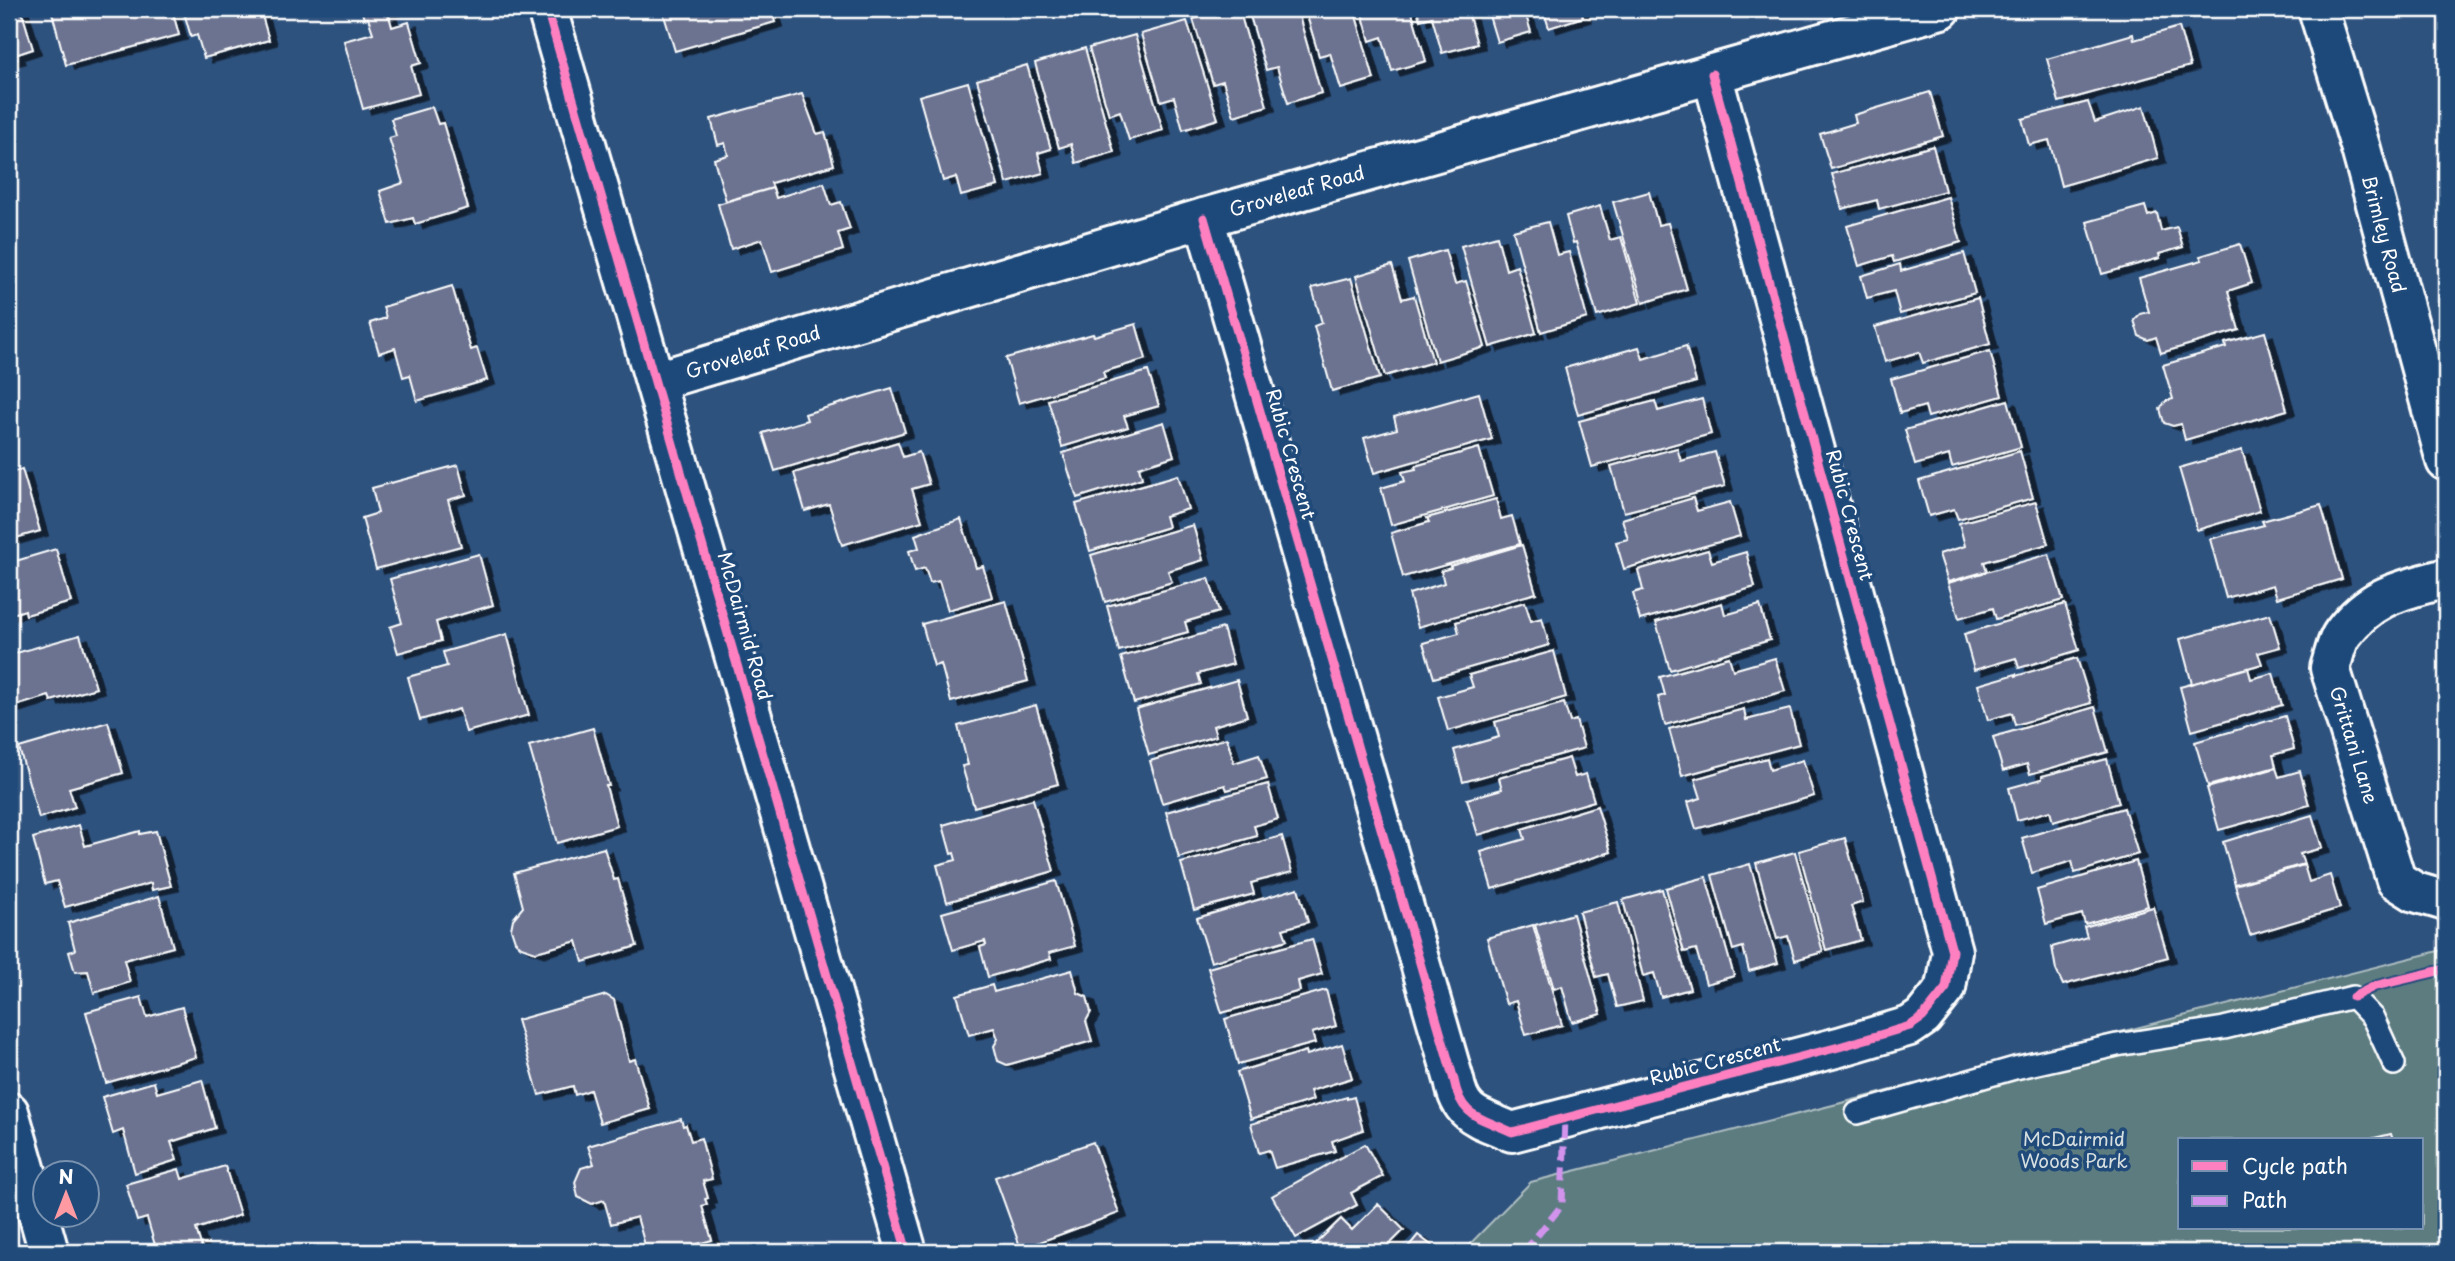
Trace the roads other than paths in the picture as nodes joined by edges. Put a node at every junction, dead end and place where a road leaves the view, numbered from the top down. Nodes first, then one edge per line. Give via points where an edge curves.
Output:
1 (547, 9) edge
2 (1941, 9) edge
3 (2318, 9) edge
4 (1712, 75) junction
5 (1205, 218) junction
6 (656, 381) junction
7 (2446, 461) edge
8 (2446, 578) edge
9 (2446, 901) edge
10 (2393, 1064) dead end
11 (9, 1112) edge
12 (1857, 1113) dead end
13 (49, 1252) edge
14 (907, 1252) edge

1 - 6 street, McDairmid Road
2 - 4 street, Groveleaf Road
3 - 7 street, Brimley Road
4 - 5 street, Groveleaf Road
4 - 5 street, Rubic Crescent via 1952,951 1946,988 1923,1017 1910,1026 1839,1047 1512,1132 1466,1110 1458,1099
5 - 6 street, Groveleaf Road
6 - 14 street, McDairmid Road
8 - 9 street, Grittani Lane via 2374,602 2342,634 2330,668 2396,880 2414,892
10 - 12 lane via 2372,1018 2353,997 2224,1028 2015,1068
11 - 13 street

